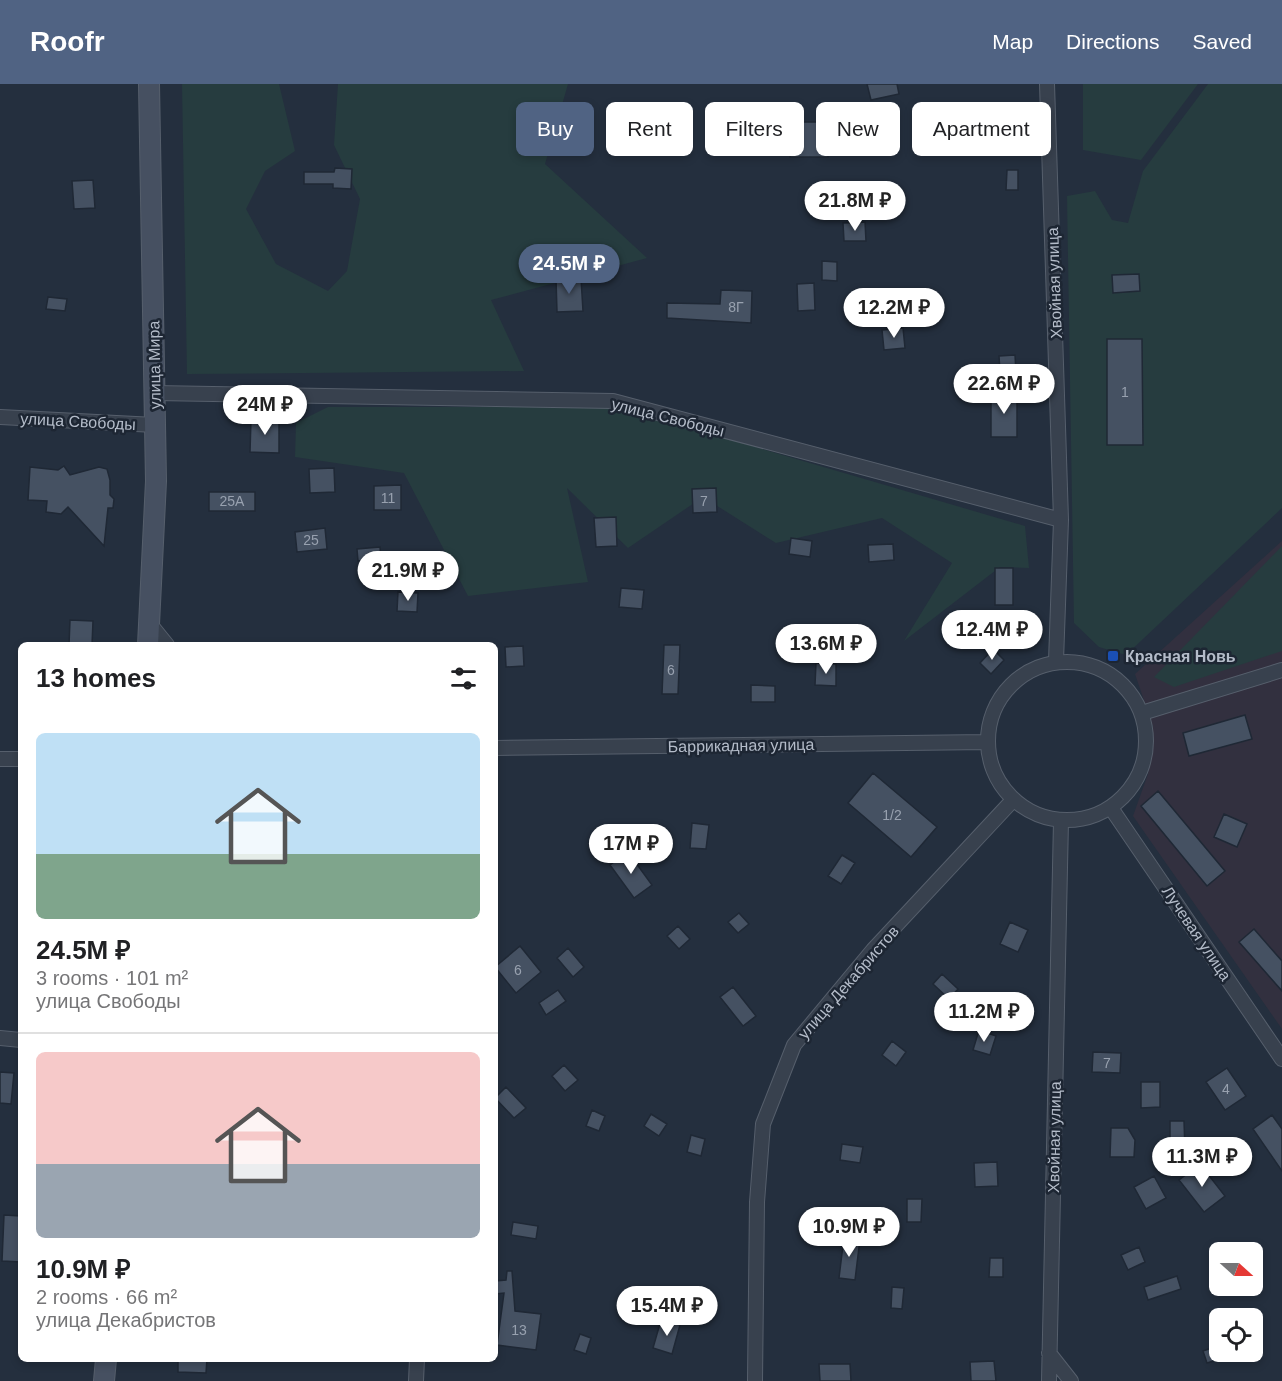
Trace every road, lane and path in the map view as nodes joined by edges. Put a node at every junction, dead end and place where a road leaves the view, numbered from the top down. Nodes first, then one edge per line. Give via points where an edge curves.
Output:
1 (149, 84) edge
2 (1047, 84) edge
3 (155, 393) junction
4 (0, 417) edge
5 (155, 424) junction
6 (1061, 520) junction
7 (150, 624) junction
8 (148, 642) edge
9 (165, 642) edge
10 (1056, 661) junction
11 (1282, 670) edge
12 (1142, 713) junction
13 (987, 742) junction
14 (498, 748) edge
15 (0, 759) edge
16 (18, 759) edge
17 (1013, 800) junction
18 (1112, 808) junction
19 (1061, 821) junction
20 (0, 1038) edge
21 (18, 1040) edge
22 (1282, 1059) edge
23 (1049, 1353) junction
24 (106, 1362) edge
25 (417, 1362) edge
26 (104, 1381) edge
27 (416, 1381) edge
28 (755, 1381) edge
29 (1049, 1381) edge
30 (1071, 1381) edge

1 - 3 street, улица Мира
2 - 6 street, Хвойная улица
3 - 5 street, улица Мира
3 - 6 street, улица Свободы via 613,402
4 - 5 street, улица Свободы
5 - 7 street, улица Мира
6 - 10 street, Хвойная улица
7 - 8 street, улица Мира
7 - 9 street
10 - 12 street via 1084,662 1115,676 1135,698
10 - 13 street via 1027,671 1003,693 992,715
11 - 12 street
12 - 18 street via 1147,730 1141,772 1128,793
13 - 14 street, Баррикадная улица
13 - 17 street via 991,764
15 - 16 street
17 - 19 street via 1037,815
17 - 28 street, улица Декабристов via 873,950 794,1045 763,1124 757,1202
18 - 19 street via 1088,818
18 - 22 street, Лучевая улица
19 - 23 street, Хвойная улица
20 - 21 street
23 - 29 street, Хвойная улица
23 - 30 street
24 - 26 street
25 - 27 street

